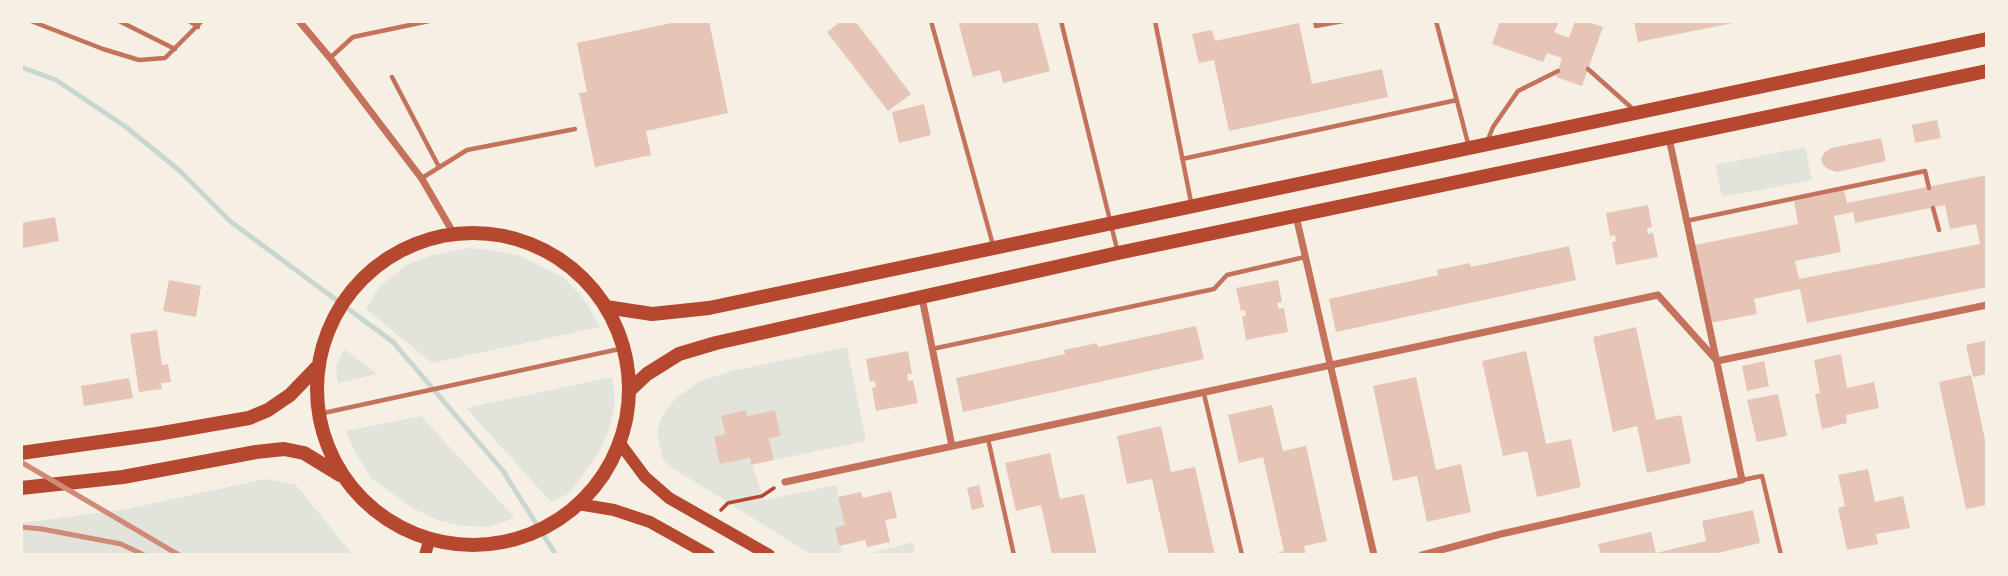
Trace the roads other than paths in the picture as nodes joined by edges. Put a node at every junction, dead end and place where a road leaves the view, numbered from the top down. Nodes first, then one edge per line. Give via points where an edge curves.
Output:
1 (31, 21) edge
2 (119, 21) edge
3 (189, 21) edge
4 (202, 21) edge
5 (299, 21) edge
6 (429, 21) edge
7 (931, 21) edge
8 (1061, 21) edge
9 (1155, 21) edge
10 (1315, 21) edge
11 (1343, 21) edge
12 (1436, 21) edge
13 (198, 27) junction
14 (1987, 39) edge
15 (175, 49) junction
16 (330, 58) junction
17 (1588, 69) dead end
18 (1558, 71) dead end
19 (1987, 71) edge
20 (392, 77) dead end
21 (1457, 100) junction
22 (1637, 113) junction
23 (575, 129) dead end
24 (1670, 138) junction
25 (1486, 144) junction
26 (1469, 148) junction
27 (1182, 159) junction
28 (439, 167) junction
29 (422, 179) junction
30 (1929, 188) dead end
31 (1192, 207) junction
32 (1933, 208) dead end
33 (1296, 216) junction
34 (1686, 222) junction
35 (1111, 224) junction
36 (1938, 230) dead end
37 (454, 234) junction
38 (994, 249) junction
39 (1118, 253) junction
40 (1305, 257) junction
41 (922, 298) junction
42 (1987, 305) edge
43 (606, 306) junction
44 (624, 348) junction
45 (932, 349) junction
46 (1717, 362) junction
47 (1331, 365) junction
48 (318, 366) junction
49 (629, 391) junction
50 (1204, 394) junction
51 (319, 414) junction
52 (988, 438) junction
53 (620, 442) junction
54 (952, 446) junction
55 (25, 450) edge
56 (345, 478) junction
57 (1742, 480) junction
58 (785, 482) road end
59 (21, 488) edge
60 (573, 508) junction
61 (430, 538) junction
62 (1432, 554) edge
63 (425, 555) edge
64 (709, 555) edge
65 (769, 555) edge
66 (1014, 555) edge
67 (1242, 555) edge
68 (1374, 555) edge
69 (1422, 555) edge
70 (1781, 555) edge

1 - 15 lane via 139,60 165,58
2 - 15 lane
3 - 13 lane
4 - 13 lane
5 - 16 street
6 - 16 lane via 353,37
7 - 38 lane
8 - 35 lane
9 - 27 lane
10 - 11 lane via 1316,26
12 - 21 lane
13 - 15 lane
14 - 22 main road
16 - 29 street
17 - 22 lane
18 - 25 lane via 1518,91
19 - 24 main road
20 - 28 lane
21 - 26 lane
21 - 27 lane
22 - 25 main road
23 - 28 lane via 467,150
24 - 33 main road
24 - 34 street
25 - 26 main road
26 - 31 main road
27 - 31 lane
28 - 29 lane
29 - 37 street
30 - 34 lane via 1925,171
31 - 35 main road
32 - 36 lane
33 - 39 main road
33 - 40 street
34 - 46 street
35 - 38 main road
35 - 39 lane
37 - 43 main road via 484,233 541,248 588,283
37 - 48 main road via 420,242 362,279 332,321
38 - 43 main road via 693,311 652,314
39 - 41 main road
40 - 45 lane via 1227,275 1214,289
40 - 47 street
41 - 45 street
41 - 49 main road via 700,347 663,363
42 - 46 street
43 - 44 main road
44 - 49 main road
44 - 51 lane
45 - 54 street
46 - 47 street via 1658,295
46 - 57 street
47 - 50 street
47 - 68 street
48 - 51 main road
48 - 55 main road via 290,395 249,418
49 - 53 main road
50 - 52 street
50 - 67 lane
51 - 56 main road via 324,437
52 - 54 street
52 - 66 lane
53 - 60 main road via 595,486
53 - 65 main road via 645,477 669,498
54 - 58 street
56 - 59 main road via 304,453 284,449 123,477
56 - 61 main road via 382,516
57 - 62 street
57 - 70 lane via 1762,476
60 - 61 main road via 542,528 513,539 472,545
60 - 64 main road via 614,510 650,522
61 - 63 main road
62 - 69 street

